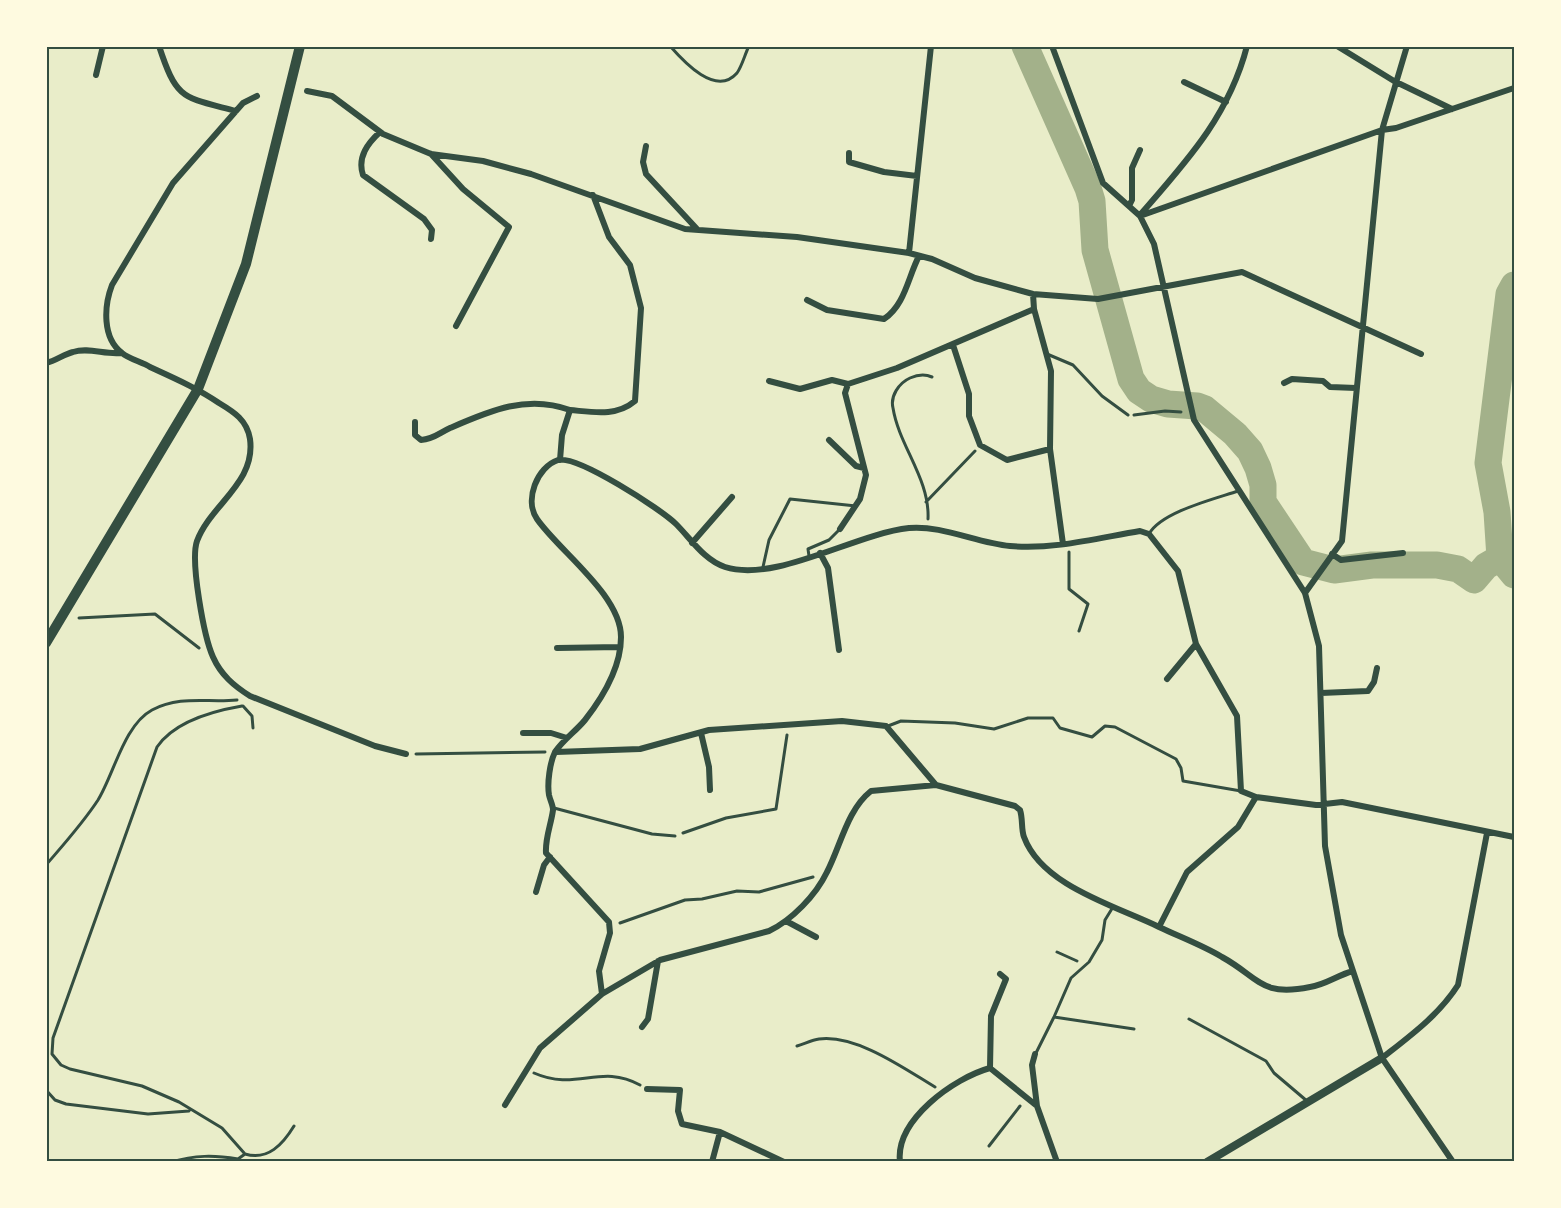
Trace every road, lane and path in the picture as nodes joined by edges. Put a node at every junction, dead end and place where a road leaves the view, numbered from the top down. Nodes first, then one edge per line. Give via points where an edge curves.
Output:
1 (103, 46) edge
2 (159, 46) edge
3 (300, 46) edge
4 (670, 46) edge
5 (749, 46) edge
6 (930, 46) edge
7 (1052, 46) edge
8 (1247, 46) edge
9 (1337, 46) edge
10 (1407, 46) edge
11 (96, 75) dead end
12 (1394, 81) junction
13 (1184, 82) dead end
14 (1515, 88) edge
15 (307, 91) dead end
16 (257, 96) dead end
17 (1226, 102) junction
18 (1452, 109) junction
19 (236, 111) junction
20 (1382, 130) junction
21 (380, 132) junction
22 (646, 146) dead end
23 (1140, 150) dead end
24 (849, 153) dead end
25 (431, 154) junction
26 (917, 176) junction
27 (593, 195) junction
28 (1129, 206) junction
29 (1140, 216) junction
30 (697, 229) junction
31 (431, 239) dead end
32 (909, 253) junction
33 (919, 255) junction
34 (1164, 287) junction
35 (1033, 294) junction
36 (807, 300) dead end
37 (1034, 309) junction
38 (456, 326) dead end
39 (1362, 326) junction
40 (953, 345) junction
41 (121, 352) junction
42 (1047, 354) junction
43 (1421, 354) dead end
44 (46, 363) edge
45 (932, 377) dead end
46 (769, 381) dead end
47 (1284, 383) dead end
48 (848, 384) junction
49 (1356, 388) junction
50 (198, 389) junction
51 (570, 410) junction
52 (1191, 411) junction
53 (1128, 415) joint
54 (415, 422) dead end
55 (829, 440) dead end
56 (980, 445) junction
57 (1050, 449) junction
58 (560, 460) junction
59 (864, 468) junction
60 (1240, 490) junction
61 (732, 497) dead end
62 (926, 502) junction
63 (856, 506) junction
64 (840, 529) joint
65 (927, 530) junction
66 (1149, 534) junction
67 (692, 543) junction
68 (1066, 543) junction
69 (820, 553) junction
70 (1403, 553) dead end
71 (809, 556) junction
72 (1331, 557) junction
73 (762, 569) junction
74 (1305, 592) junction
75 (79, 618) dead end
76 (1079, 631) dead end
77 (46, 643) edge
78 (1196, 644) junction
79 (620, 647) junction
80 (201, 648) dead end
81 (557, 648) dead end
82 (839, 650) dead end
83 (1377, 668) dead end
84 (1167, 679) dead end
85 (1321, 693) junction
86 (241, 703) junction
87 (789, 725) junction
88 (886, 726) junction
89 (253, 728) dead end
90 (523, 733) dead end
91 (701, 733) junction
92 (567, 738) junction
93 (556, 752) junction
94 (406, 754) joint
95 (936, 785) junction
96 (710, 790) dead end
97 (1241, 791) junction
98 (1256, 797) junction
99 (1325, 803) junction
100 (553, 808) junction
101 (1487, 833) junction
102 (675, 836) joint
103 (1515, 837) edge
104 (550, 857) junction
105 (46, 865) edge
106 (826, 874) junction
107 (536, 892) dead end
108 (1114, 905) junction
109 (786, 921) junction
110 (609, 927) junction
111 (1159, 927) junction
112 (816, 937) dead end
113 (1057, 952) dead end
114 (658, 961) junction
115 (1086, 965) junction
116 (1353, 970) junction
117 (1000, 974) dead end
118 (602, 994) junction
119 (1054, 1017) junction
120 (1189, 1019) dead end
121 (642, 1027) dead end
122 (1134, 1029) dead end
123 (796, 1046) dead end
124 (1035, 1054) joint
125 (1382, 1058) junction
126 (990, 1068) junction
127 (526, 1069) junction
128 (647, 1089) joint
129 (46, 1090) edge
130 (943, 1092) junction
131 (1026, 1097) junction
132 (1308, 1102) junction
133 (505, 1105) dead end
134 (1037, 1106) junction
135 (190, 1110) junction
136 (294, 1126) dead end
137 (720, 1132) junction
138 (989, 1146) dead end
139 (245, 1155) junction
140 (171, 1161) edge
141 (712, 1161) edge
142 (784, 1161) edge
143 (900, 1161) edge
144 (1057, 1161) edge
145 (1207, 1161) edge
146 (1453, 1161) edge

1 - 11 street
2 - 19 street via 178,91
3 - 50 main road via 246,264
4 - 5 lane via 695,71 715,81 727,81 737,72
6 - 26 street
7 - 28 street via 1103,183
8 - 17 street
9 - 12 street
10 - 12 street
12 - 18 street
12 - 20 street
13 - 17 street
14 - 18 street
15 - 21 street via 332,96
16 - 19 street
17 - 29 street via 1205,140
18 - 20 street
19 - 41 street via 173,183 111,285 106,325
20 - 29 street
20 - 39 street
21 - 25 street
21 - 31 street via 362,155 363,175 424,219 432,231
22 - 30 street via 646,174
23 - 28 street via 1132,168
24 - 26 street via 849,162
25 - 27 street via 483,161
25 - 38 street via 463,189 509,227
26 - 32 street
27 - 30 street via 676,226
27 - 51 street via 609,237 630,265 641,308 636,401 604,413
28 - 29 street
29 - 34 street via 1154,244
30 - 32 street via 797,237
32 - 33 street
33 - 35 street via 975,278
33 - 36 street via 898,308 884,319 827,310
34 - 35 street via 1098,299
34 - 39 street via 1242,272
34 - 52 street
35 - 37 street
37 - 40 street
37 - 42 street
39 - 43 street
39 - 49 street
40 - 48 street
40 - 56 street via 969,394 969,416
41 - 44 street via 108,355 73,351
41 - 50 street
42 - 53 lane via 1073,365 1102,396
42 - 57 street via 1051,371
45 - 62 path via 915,376 905,381 895,391 892,406
46 - 48 street via 800,388 832,380
47 - 49 street via 1292,379 1323,381 1330,387
48 - 59 street via 845,393
49 - 72 street via 1342,541
50 - 77 main road
50 - 94 street via 240,416 248,431 251,451 240,481 208,521 194,555 213,657 227,679 249,696 375,746
51 - 54 street via 518,403 484,413 431,440 415,435
51 - 58 street
52 - 53 path
52 - 60 street
55 - 59 street via 856,466
56 - 57 street via 1007,460
56 - 62 path
57 - 68 street
58 - 67 street via 573,462 639,496 675,523
58 - 79 street via 544,469 534,483 535,517 608,601 618,622
59 - 63 street via 865,487
60 - 66 lane via 1188,508 1158,523
60 - 74 street
61 - 67 street
62 - 65 path
63 - 64 street
63 - 73 lane via 789,499 769,540
64 - 71 lane via 829,540 808,549
65 - 68 street via 1011,546
65 - 69 street via 911,528 884,533
66 - 68 street via 1140,531
66 - 78 street via 1178,571
67 - 73 street via 723,566 743,571
68 - 76 path via 1069,589 1088,604
69 - 71 street
69 - 82 street via 828,568
70 - 72 street via 1341,560
71 - 73 street
72 - 74 street
74 - 85 street via 1319,646
75 - 80 path via 155,614
78 - 84 street
78 - 97 street via 1237,716
79 - 81 street
79 - 92 street via 614,671 599,698
83 - 85 street via 1368,691
85 - 99 street
86 - 89 path via 252,716
86 - 105 path via 191,699 144,716 125,743 98,799
86 - 135 path via 192,721 157,747 52,1046 52,1054 61,1065 142,1086
87 - 88 street via 842,721
87 - 91 street
87 - 102 path via 776,809 726,818
88 - 95 street
88 - 97 lane via 901,721 994,729 1028,718 1053,718 1060,728 1092,737 1105,726 1115,727 1176,759 1183,781
90 - 92 street
91 - 93 street via 640,749
91 - 96 street
92 - 93 street
93 - 94 path
93 - 100 street via 548,793
95 - 106 street via 871,791 862,798
95 - 108 street via 1015,806 1020,810 1023,836 1036,857 1065,883
97 - 98 street
98 - 99 street
98 - 111 street via 1238,827 1187,872
99 - 101 street via 1342,802
99 - 116 street via 1325,846 1341,935
100 - 102 lane via 652,834
100 - 104 street via 546,840
101 - 103 street
101 - 125 street via 1458,985 1421,1027
104 - 107 street
104 - 110 street via 595,904
106 - 109 street
106 - 110 path via 759,892 737,891 685,900
108 - 111 street
108 - 115 lane via 1105,920 1102,940
109 - 112 street
109 - 114 street via 769,931
110 - 118 street via 599,971
111 - 116 street via 1222,956 1258,984 1273,990 1312,987
113 - 115 path
114 - 118 street
114 - 121 street via 648,1019
115 - 119 lane via 1071,978
116 - 125 street
117 - 126 street via 1006,979 991,1016
118 - 127 street via 540,1048
119 - 122 lane
119 - 124 lane
120 - 132 lane via 1266,1062
123 - 130 path via 818,1039 855,1044
124 - 134 street via 1032,1065
125 - 132 street
125 - 146 street
126 - 130 street via 972,1073
126 - 131 street
127 - 128 path via 560,1082 609,1075 624,1077
127 - 133 street
128 - 137 street via 680,1090 678,1111 682,1124
129 - 135 path via 55,1100 66,1104 148,1114
130 - 143 street via 927,1104 901,1140
131 - 134 street
131 - 138 path
132 - 145 street
134 - 144 street
135 - 139 path via 222,1128
136 - 139 path via 275,1150 259,1156
137 - 141 street
137 - 142 street
139 - 140 path via 238,1159 214,1155

